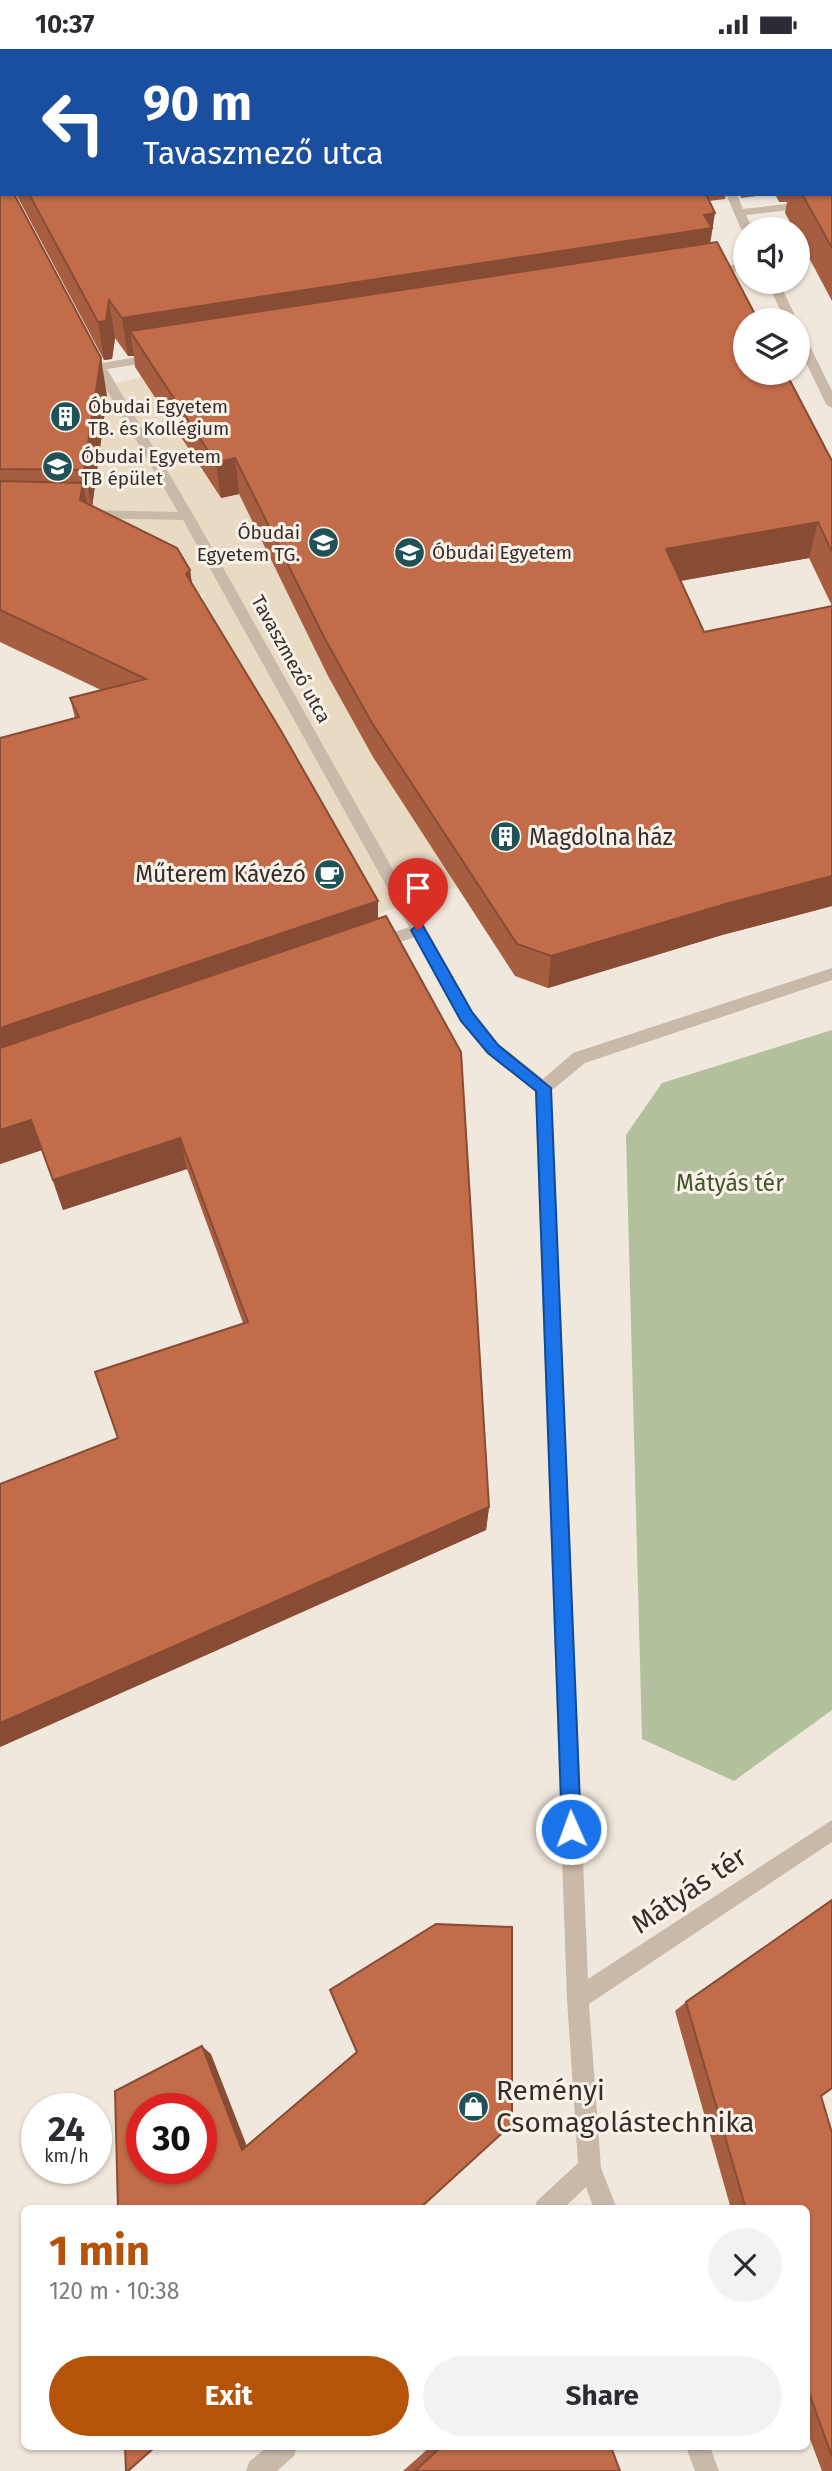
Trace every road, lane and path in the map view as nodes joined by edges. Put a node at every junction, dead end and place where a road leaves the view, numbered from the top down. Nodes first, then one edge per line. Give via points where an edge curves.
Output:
1 (732, 196) edge
2 (832, 202) edge
3 (739, 213) junction
4 (741, 217) edge
5 (733, 268) edge
6 (690, 275) edge
7 (85, 342) edge
8 (167, 356) edge
9 (810, 356) edge
10 (99, 367) junction
11 (828, 389) edge
12 (832, 404) edge
13 (67, 514) edge
14 (187, 516) junction
15 (418, 930) junction
16 (353, 953) edge
17 (832, 974) edge
18 (543, 1088) junction
19 (832, 1830) edge
20 (578, 1999) junction
21 (590, 2168) junction
22 (549, 2205) edge
23 (604, 2205) edge
24 (282, 2450) edge
25 (699, 2450) edge
26 (258, 2471) edge
27 (707, 2471) edge

1 - 3 street
2 - 3 street
3 - 4 street
5 - 6 street
7 - 10 street, Tavaszmező utca
8 - 10 street
9 - 11 street
10 - 14 street, Tavaszmező utca
11 - 12 street
13 - 14 street
14 - 15 street, Tavaszmező utca
15 - 16 street
15 - 18 street, Tavaszmező utca via 467,1017 493,1049
17 - 18 street via 579,1058
18 - 20 street
19 - 20 street, Mátyás tér
20 - 21 street
21 - 22 street
21 - 23 street
24 - 26 street
25 - 27 street

